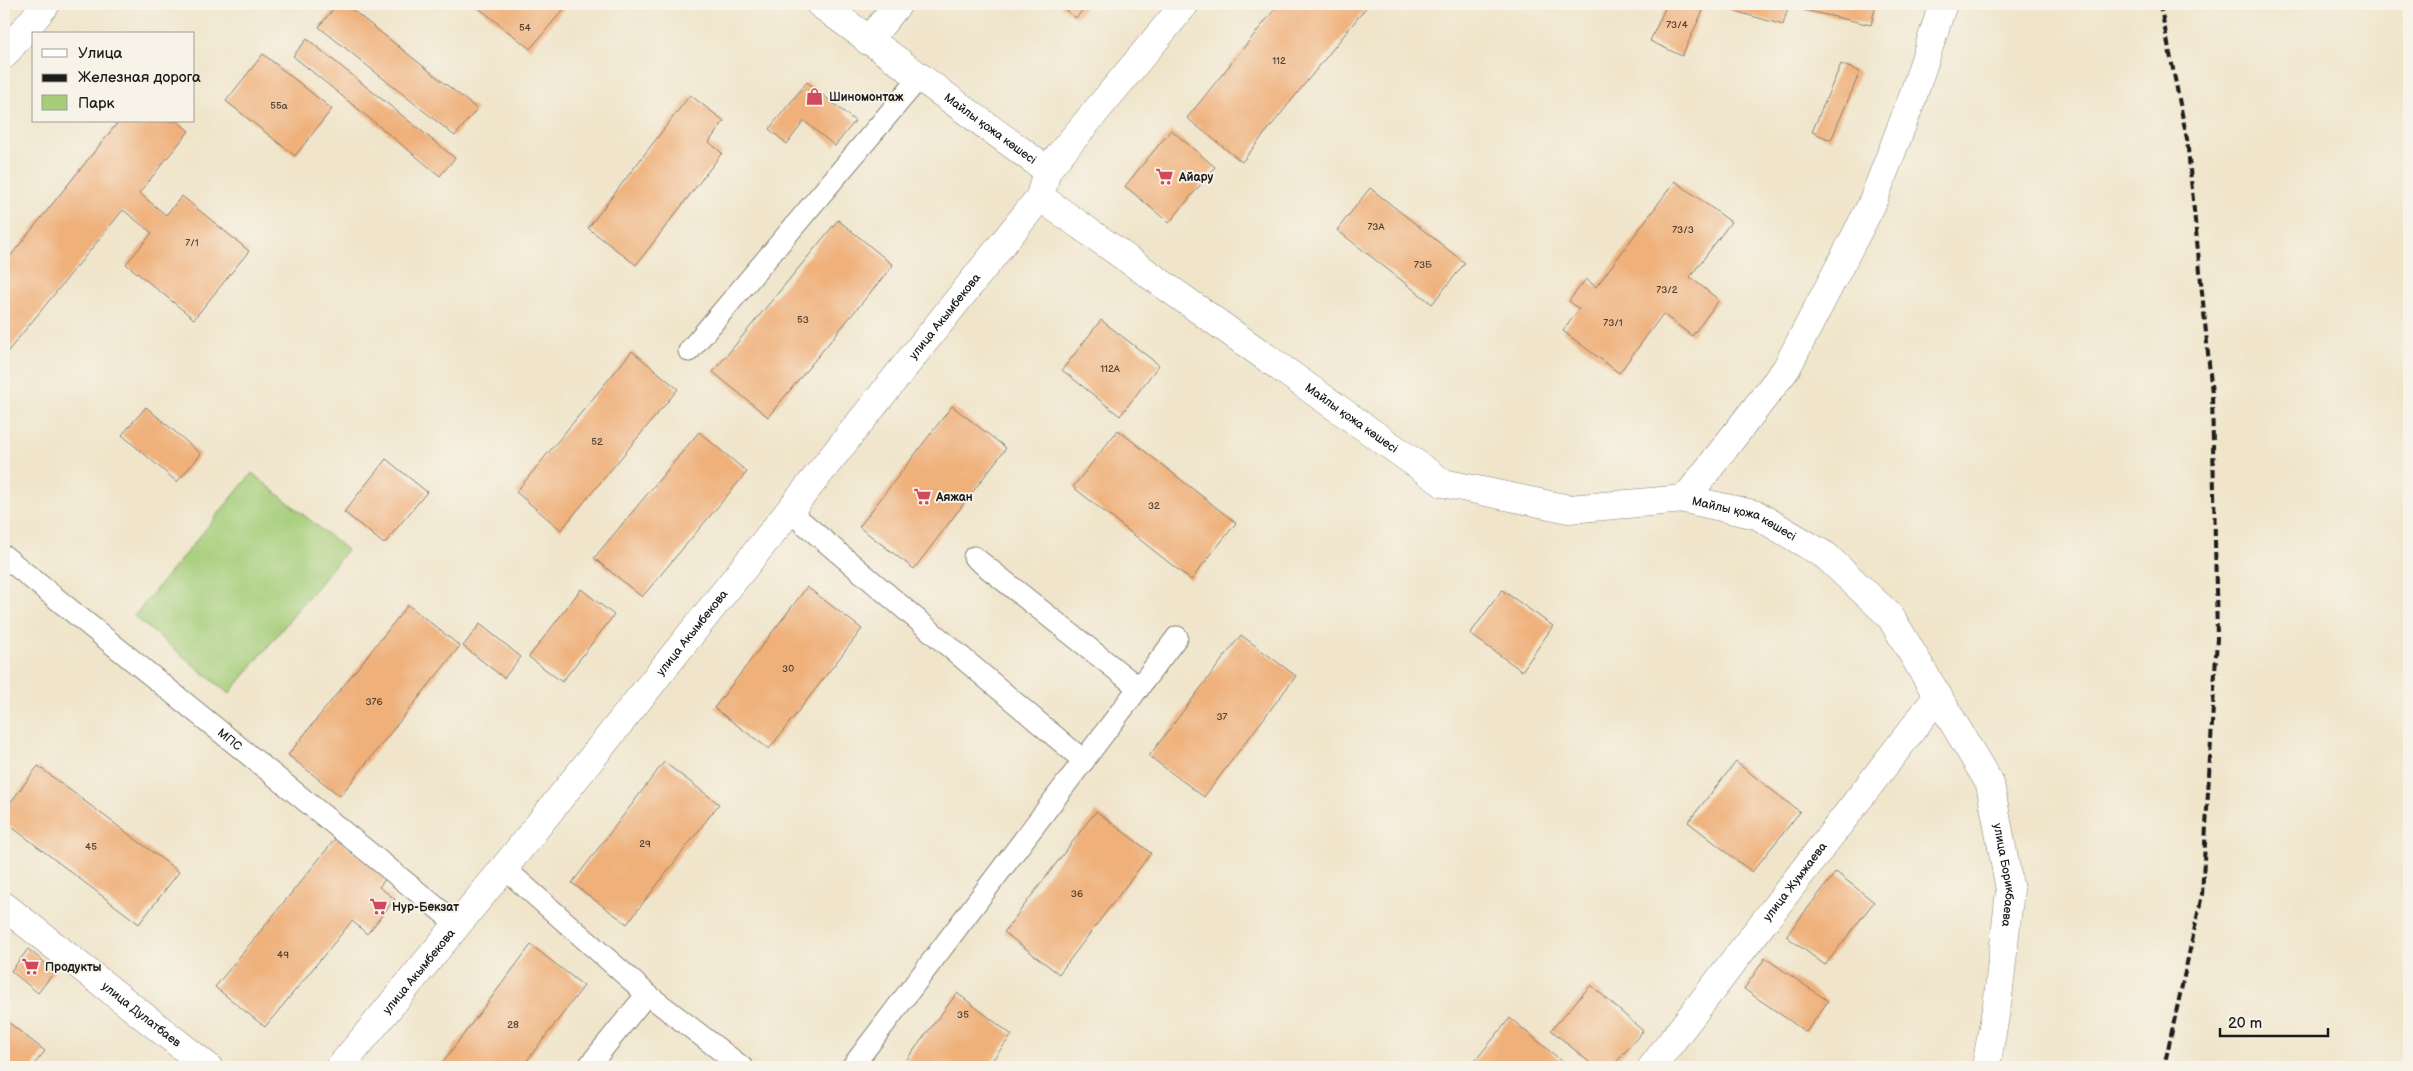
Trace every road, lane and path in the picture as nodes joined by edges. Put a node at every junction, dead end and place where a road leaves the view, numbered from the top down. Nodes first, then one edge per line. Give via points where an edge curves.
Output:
1 (46, 4) edge
2 (820, 4) edge
3 (898, 4) edge
4 (1185, 4) edge
5 (1943, 4) edge
6 (868, 41) junction
7 (4, 55) edge
8 (919, 78) junction
9 (1047, 170) junction
10 (1040, 197) junction
11 (690, 351) dead end
12 (1685, 499) junction
13 (788, 510) junction
14 (4, 556) edge
15 (974, 557) dead end
16 (1178, 637) dead end
17 (1139, 688) junction
18 (1938, 696) junction
19 (1084, 761) junction
20 (504, 868) junction
21 (4, 906) edge
22 (457, 924) junction
23 (647, 994) junction
24 (208, 1067) edge
25 (340, 1067) edge
26 (588, 1067) edge
27 (742, 1067) edge
28 (852, 1067) edge
29 (1652, 1067) edge
30 (1986, 1067) edge

1 - 7 street
2 - 6 street, Майлы қожа көшесі
3 - 6 street
4 - 9 street
5 - 12 street via 1912,99 1871,206 1795,352 1786,369
6 - 8 street, Майлы қожа көшесі
8 - 9 street, Майлы қожа көшесі
8 - 11 lane
9 - 10 street, Майлы қожа көшесі
10 - 12 street, Майлы қожа көшесі via 1443,483 1569,509
10 - 13 street, улица Акымбекова
12 - 18 street, Майлы қожа көшесі via 1757,515 1826,556 1890,616
13 - 19 lane
13 - 20 street, улица Акымбекова
14 - 22 lane, МПС
15 - 17 lane
16 - 17 lane
17 - 19 lane
18 - 29 street, улица Жумжаева
18 - 30 street, улица Борикбаева via 1990,784 2010,890 1998,998
19 - 28 lane
20 - 22 street, улица Акымбекова
20 - 23 lane
21 - 24 street, улица Дулатбаев
22 - 25 street, улица Акымбекова
23 - 26 lane
23 - 27 lane

